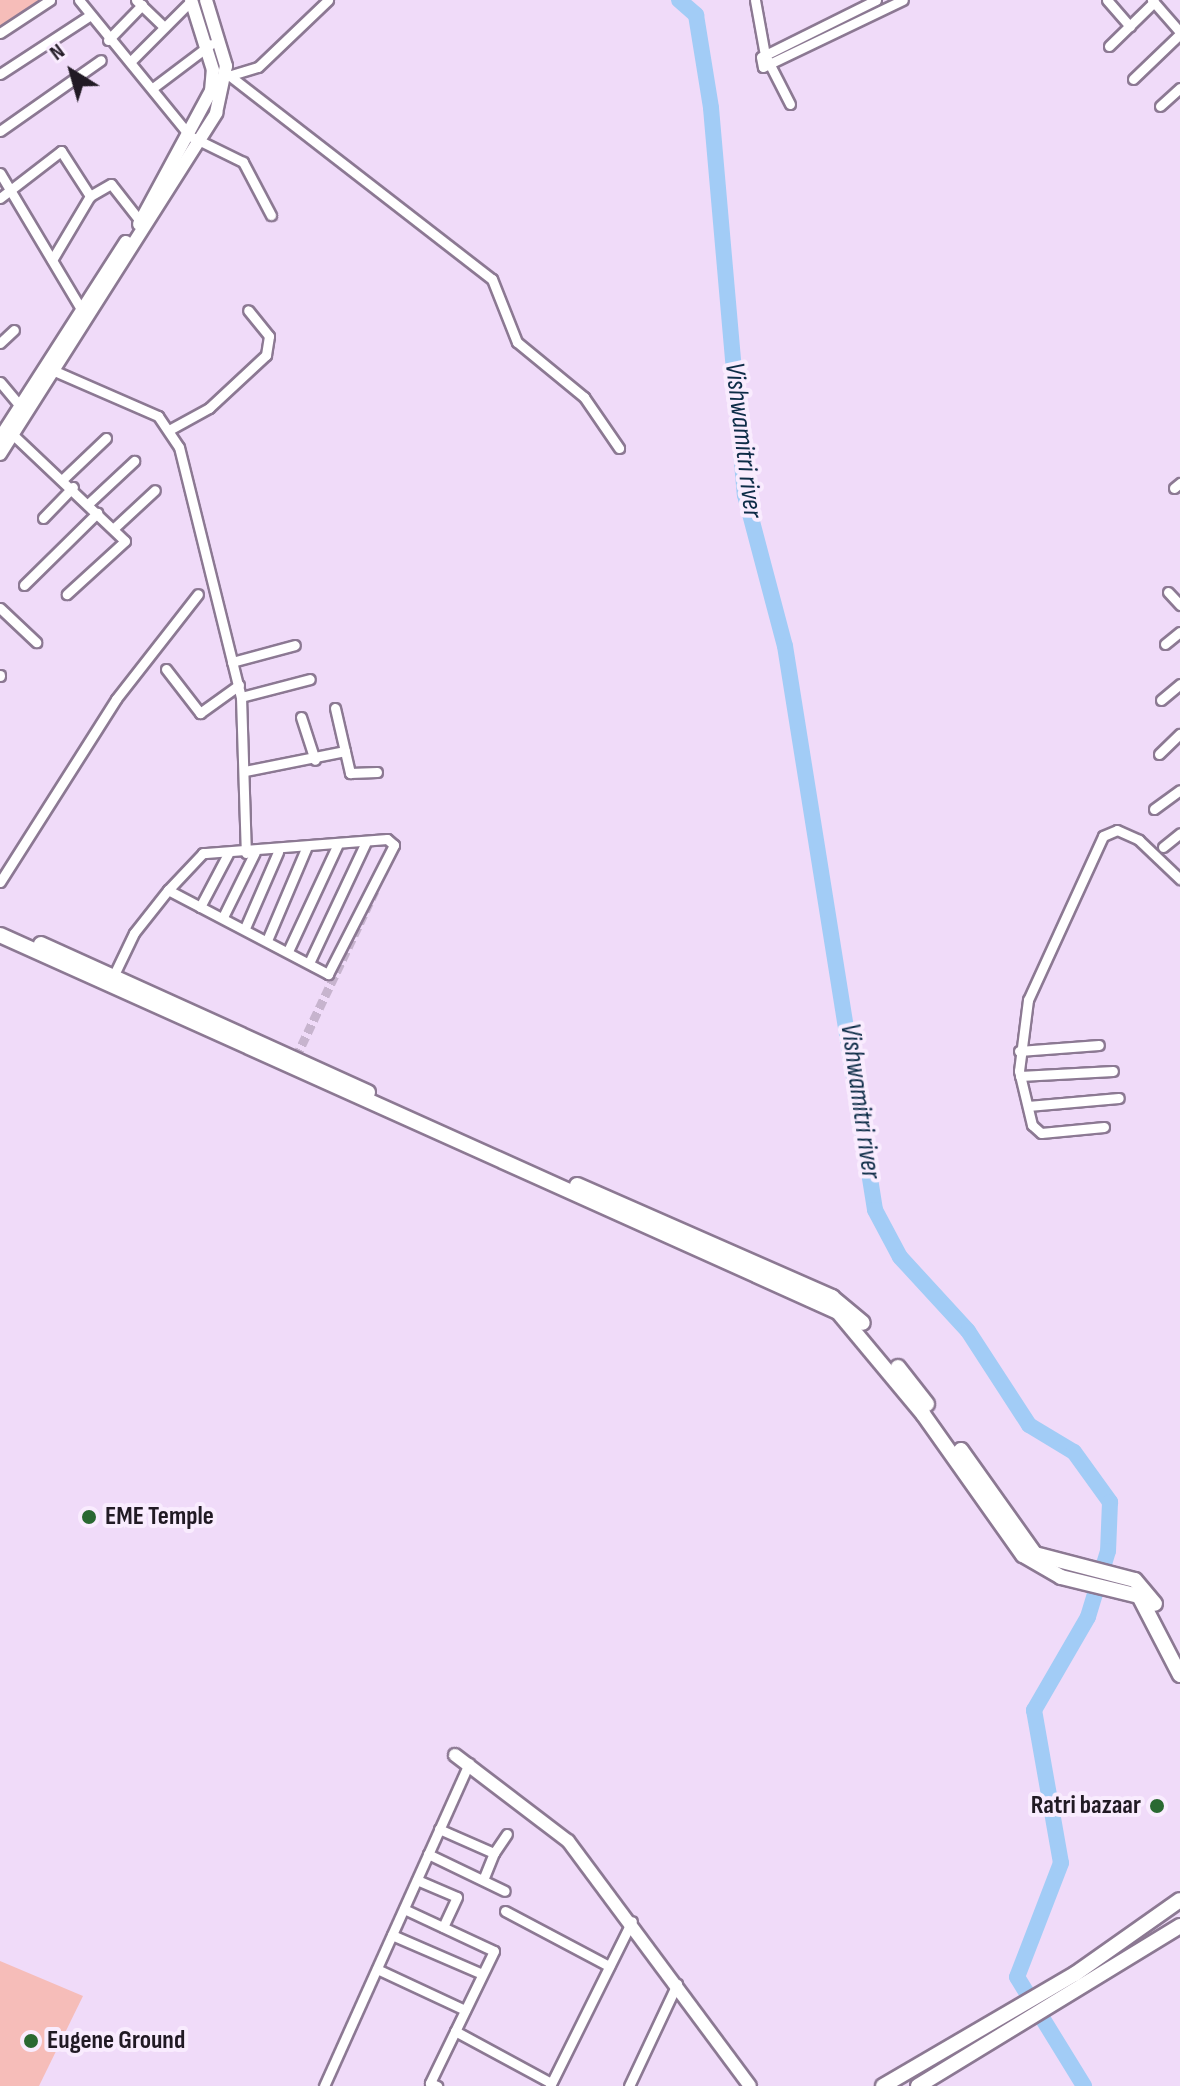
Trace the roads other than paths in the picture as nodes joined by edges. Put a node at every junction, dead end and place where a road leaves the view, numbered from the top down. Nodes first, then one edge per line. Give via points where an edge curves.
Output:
1 (50, 0) edge
2 (79, 0) edge
3 (191, 0) edge
4 (206, 0) edge
5 (328, 0) edge
6 (767, 0) edge
7 (876, 0) edge
8 (903, 0) edge
9 (1107, 0) edge
10 (1153, 1) edge
11 (139, 2) edge
12 (756, 2) edge
13 (850, 13) junction
14 (89, 16) junction
15 (856, 23) junction
16 (1130, 26) junction
17 (164, 27) junction
18 (0, 33) edge
19 (1180, 33) edge
20 (108, 40) junction
21 (221, 44) junction
22 (205, 45) junction
23 (1109, 46) dead end
24 (101, 60) dead end
25 (768, 60) junction
26 (130, 62) junction
27 (0, 74) edge
28 (228, 76) junction
29 (1133, 79) dead end
30 (154, 87) junction
31 (1180, 88) edge
32 (790, 104) dead end
33 (1160, 106) dead end
34 (0, 131) edge
35 (195, 141) junction
36 (0, 173) edge
37 (10, 191) junction
38 (90, 196) junction
39 (0, 198) edge
40 (271, 215) dead end
41 (140, 221) junction
42 (52, 260) junction
43 (248, 310) dead end
44 (84, 313) junction
45 (14, 330) dead end
46 (0, 343) edge
47 (49, 369) junction
48 (0, 382) edge
49 (20, 406) junction
50 (169, 430) junction
51 (7, 433) edge
52 (106, 438) dead end
53 (619, 448) dead end
54 (0, 454) edge
55 (134, 461) dead end
56 (64, 478) junction
57 (73, 487) junction
58 (155, 490) dead end
59 (89, 503) junction
60 (97, 513) junction
61 (43, 518) dead end
62 (113, 529) junction
63 (24, 585) dead end
64 (1168, 592) dead end
65 (67, 594) dead end
66 (198, 594) dead end
67 (1180, 605) edge
68 (0, 608) edge
69 (1180, 632) edge
70 (36, 642) dead end
71 (1165, 644) dead end
72 (295, 645) dead end
73 (232, 662) junction
74 (166, 669) dead end
75 (310, 679) dead end
76 (1180, 684) edge
77 (239, 685) junction
78 (241, 697) junction
79 (1161, 700) dead end
80 (335, 708) dead end
81 (301, 717) dead end
82 (1180, 734) edge
83 (345, 751) junction
84 (1159, 754) dead end
85 (315, 760) junction
86 (245, 771) junction
87 (377, 772) dead end
88 (1180, 790) edge
89 (1154, 809) dead end
90 (1180, 833) edge
91 (365, 844) junction
92 (307, 846) junction
93 (337, 846) junction
94 (1163, 847) dead end
95 (250, 852) junction
96 (278, 852) junction
97 (228, 854) junction
98 (1180, 879) edge
99 (0, 882) edge
100 (168, 890) junction
101 (200, 907) junction
102 (223, 917) junction
103 (0, 926) edge
104 (245, 928) junction
105 (0, 935) edge
106 (268, 938) junction
107 (289, 949) junction
108 (309, 963) junction
109 (111, 981) junction
110 (1099, 1045) dead end
111 (1019, 1051) junction
112 (1113, 1071) dead end
113 (1020, 1076) junction
114 (1119, 1098) dead end
115 (1028, 1106) junction
116 (1104, 1127) dead end
117 (1134, 1586) junction
118 (1180, 1655) edge
119 (1180, 1675) edge
120 (455, 1755) dead end
121 (469, 1763) junction
122 (439, 1829) junction
123 (507, 1834) dead end
124 (494, 1853) junction
125 (428, 1854) junction
126 (417, 1880) junction
127 (483, 1880) junction
128 (505, 1891) dead end
129 (1180, 1900) edge
130 (404, 1909) junction
131 (505, 1911) dead end
132 (632, 1921) junction
133 (1180, 1926) edge
134 (443, 1927) junction
135 (392, 1935) junction
136 (609, 1966) junction
137 (377, 1969) junction
138 (482, 1974) junction
139 (678, 1983) junction
140 (465, 2010) junction
141 (455, 2031) junction
142 (551, 2084) edge
143 (432, 2085) edge
144 (324, 2086) edge
145 (629, 2086) edge
146 (750, 2086) edge
147 (883, 2086) edge
148 (918, 2086) edge

1 - 18 street
2 - 14 street
3 - 17 street
3 - 22 street
4 - 21 street
5 - 28 street via 258,67
6 - 12 street
7 - 13 street
8 - 15 street
9 - 16 street
10 - 16 street
10 - 19 street
11 - 17 street
11 - 20 street
12 - 25 street
13 - 15 street
13 - 25 street
14 - 20 street
14 - 27 street
15 - 25 street
16 - 23 street
17 - 26 street
19 - 29 street
20 - 26 street
21 - 22 street
21 - 28 street
22 - 30 street
22 - 35 street via 211,91
24 - 34 street
25 - 32 street
26 - 30 street
28 - 35 street
28 - 53 street via 325,142 492,279 517,342 584,397
30 - 35 street
31 - 33 street
35 - 40 street via 238,157
35 - 41 street
35 - 44 street
36 - 37 street
37 - 38 street via 61,151
37 - 39 street
37 - 42 street
38 - 41 street via 111,184
38 - 42 street
41 - 44 street
42 - 44 street
43 - 50 street via 269,336 266,355 209,408
44 - 47 street
45 - 46 street
47 - 49 street
47 - 50 street via 158,416
47 - 51 street
48 - 49 street
49 - 51 street
50 - 73 street
51 - 54 street
51 - 56 street
52 - 56 street
55 - 59 street
56 - 57 street
57 - 59 street
57 - 61 street
58 - 62 street
59 - 60 street
60 - 62 street
60 - 63 street
62 - 65 street via 125,541
64 - 67 street
66 - 99 street via 116,699
68 - 70 street
69 - 71 street
72 - 73 street
73 - 77 street
74 - 77 street via 200,713
75 - 78 street
76 - 79 street
77 - 78 street
78 - 86 street
80 - 83 street
81 - 85 street
82 - 84 street
83 - 85 street
83 - 87 street via 352,775
85 - 86 street
86 - 95 street
88 - 89 street
90 - 94 street
91 - 93 street
91 - 108 street
91 - 108 street via 387,839 394,845 333,971
92 - 93 street
92 - 96 street
92 - 106 street
93 - 107 street
95 - 96 street
95 - 97 street
95 - 102 street
96 - 104 street
97 - 100 street via 203,853
97 - 101 street
98 - 111 street via 1139,840 1117,830 1103,836 1028,1000
100 - 101 street
100 - 109 street
101 - 102 street
102 - 104 street
103 - 109 main road
104 - 106 street
105 - 109 main road
106 - 107 street
107 - 108 street
109 - 117 main road via 838,1312 955,1456 1014,1546 1056,1569
110 - 111 street
111 - 113 street
112 - 113 street
113 - 115 street
114 - 115 street
115 - 116 street via 1041,1133
117 - 118 main road
117 - 119 main road
120 - 121 street
121 - 122 street
121 - 132 street via 568,1841
122 - 124 street
122 - 125 street
123 - 124 street
124 - 127 street
125 - 126 street
125 - 127 street
126 - 130 street
126 - 134 street via 457,1897
127 - 128 street
129 - 147 main road via 1075,1974
130 - 134 street
130 - 135 street
131 - 136 street
132 - 136 street
132 - 139 street
133 - 148 main road
134 - 138 street via 494,1951
135 - 137 street
135 - 138 street
136 - 142 street
137 - 140 street
137 - 144 street
138 - 140 street
139 - 145 street
139 - 146 street
140 - 141 street
141 - 142 street
141 - 143 street

